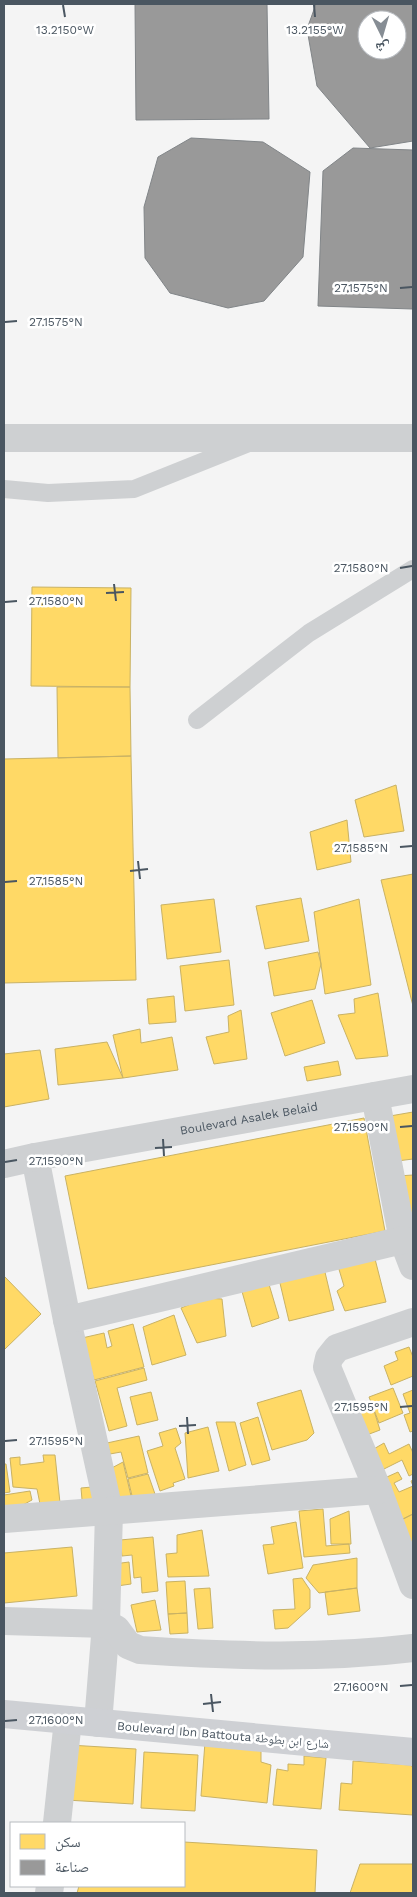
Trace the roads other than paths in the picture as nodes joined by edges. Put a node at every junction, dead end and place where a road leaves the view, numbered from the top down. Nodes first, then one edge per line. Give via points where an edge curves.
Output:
1 (4, 438) edge
2 (261, 438) junction
3 (413, 438) edge
4 (4, 488) edge
5 (413, 569) edge
6 (197, 720) dead end
7 (413, 1089) edge
8 (375, 1096) junction
9 (35, 1157) junction
10 (4, 1164) edge
11 (403, 1240) junction
12 (413, 1266) edge
13 (67, 1320) junction
14 (413, 1322) edge
15 (378, 1490) junction
16 (109, 1511) junction
17 (4, 1519) edge
18 (413, 1585) edge
19 (4, 1621) edge
20 (106, 1624) junction
21 (413, 1648) edge
22 (4, 1714) edge
23 (68, 1720) junction
24 (98, 1724) junction
25 (413, 1752) edge
26 (57, 1822) edge

1 - 2 street
2 - 3 street
2 - 4 lane via 134,489 48,492
5 - 6 lane via 309,632
7 - 8 street, Boulevard Asalek Belaid
8 - 9 street, Boulevard Asalek Belaid
8 - 11 street
9 - 10 street, Boulevard Asalek Belaid
9 - 13 street
11 - 12 street
11 - 13 street
13 - 16 street
14 - 15 street via 337,1348 327,1367
15 - 16 street
15 - 18 street
16 - 17 street
16 - 20 street
19 - 20 street
20 - 21 street via 116,1629 128,1645 140,1650 237,1656 311,1656
20 - 24 street
22 - 23 street, Boulevard Ibn Battouta شارع ابن بطوطة
23 - 24 street, Boulevard Ibn Battouta شارع ابن بطوطة
23 - 26 street
24 - 25 street, Boulevard Ibn Battouta شارع ابن بطوطة

